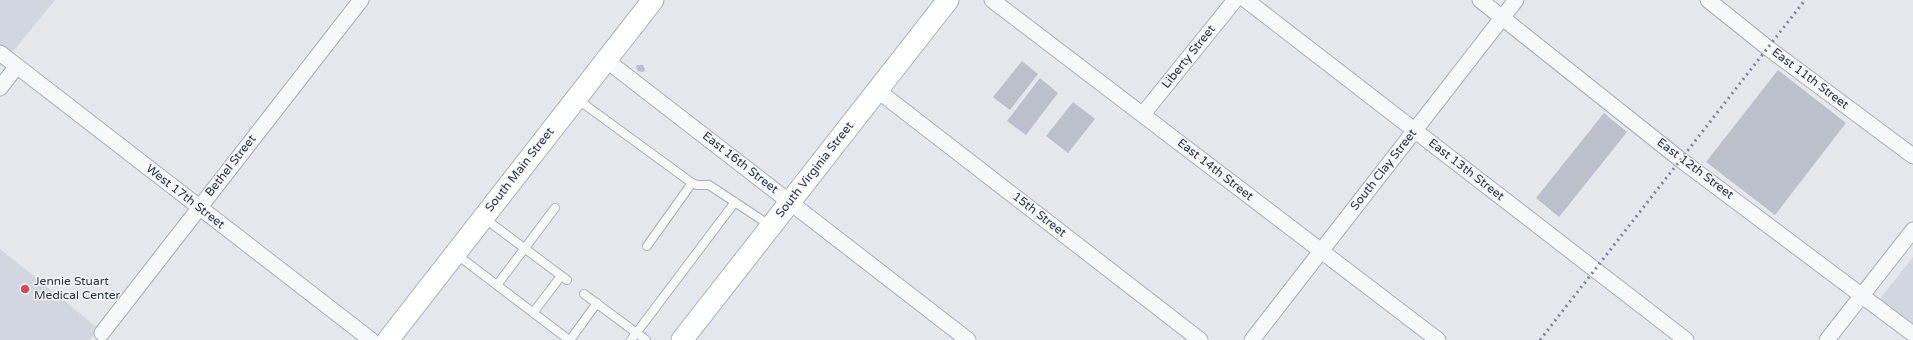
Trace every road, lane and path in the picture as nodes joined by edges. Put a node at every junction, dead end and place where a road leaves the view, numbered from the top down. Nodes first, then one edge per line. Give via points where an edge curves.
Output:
1 (361, 0) edge
2 (653, 0) edge
3 (948, 0) edge
4 (992, 0) edge
5 (1235, 0) edge
6 (1246, 0) edge
7 (1480, 0) edge
8 (1516, 0) edge
9 (1708, 0) edge
10 (1503, 17) junction
11 (0, 54) edge
12 (606, 60) junction
13 (17, 66) junction
14 (0, 88) edge
15 (877, 90) junction
16 (576, 98) junction
17 (1143, 114) junction
18 (1415, 130) junction
19 (1913, 156) edge
20 (692, 183) junction
21 (735, 202) junction
22 (790, 202) junction
23 (200, 207) junction
24 (555, 208) dead end
25 (483, 218) junction
26 (771, 226) junction
27 (1913, 230) edge
28 (647, 246) dead end
29 (524, 248) junction
30 (1321, 251) junction
31 (455, 254) junction
32 (497, 285) junction
33 (584, 294) dead end
34 (1862, 295) junction
35 (597, 303) junction
36 (533, 313) junction
37 (102, 333) dead end
38 (1913, 334) edge
39 (634, 337) edge
40 (371, 340) edge
41 (388, 340) edge
42 (570, 340) edge
43 (646, 340) edge
44 (682, 340) edge
45 (968, 340) edge
46 (1200, 340) edge
47 (1252, 340) edge
48 (1438, 340) edge
49 (1686, 340) edge
50 (1827, 340) edge

1 - 23 street, Bethel Street
2 - 12 main road, South Main Street
3 - 15 main road, South Virginia Street
4 - 17 street, East 14th Street
5 - 17 street, Liberty Street
6 - 18 street, East 13th Street
7 - 10 street, East 12th Street
8 - 10 street, South Clay Street
9 - 19 street, East 11th Street
10 - 18 street, South Clay Street
10 - 34 street, East 12th Street via 1681,160
11 - 13 street, West 17th Street
12 - 16 main road, South Main Street
12 - 22 street, East 16th Street
13 - 14 street
13 - 23 street, West 17th Street
15 - 22 main road, South Virginia Street
15 - 46 street, 15th Street
16 - 20 lane
16 - 25 main road, South Main Street
17 - 30 street, East 14th Street
18 - 30 street, South Clay Street
18 - 49 street, East 13th Street
20 - 21 lane via 710,185
20 - 28 lane
21 - 26 lane
21 - 39 lane
22 - 26 main road, South Virginia Street
22 - 45 street, East 16th Street
23 - 37 street, Bethel Street
23 - 40 street, West 17th Street
24 - 29 lane
25 - 29 lane
25 - 31 main road, South Main Street
26 - 44 main road, South Virginia Street
27 - 34 street
29 - 32 lane
29 - 36 lane via 564,278
30 - 47 street, South Clay Street
30 - 48 street, East 14th Street
31 - 32 lane
31 - 41 main road, South Main Street
32 - 36 lane
33 - 35 lane
34 - 38 street, East 12th Street
34 - 50 street
35 - 39 lane
35 - 42 lane
36 - 42 lane
39 - 43 lane

